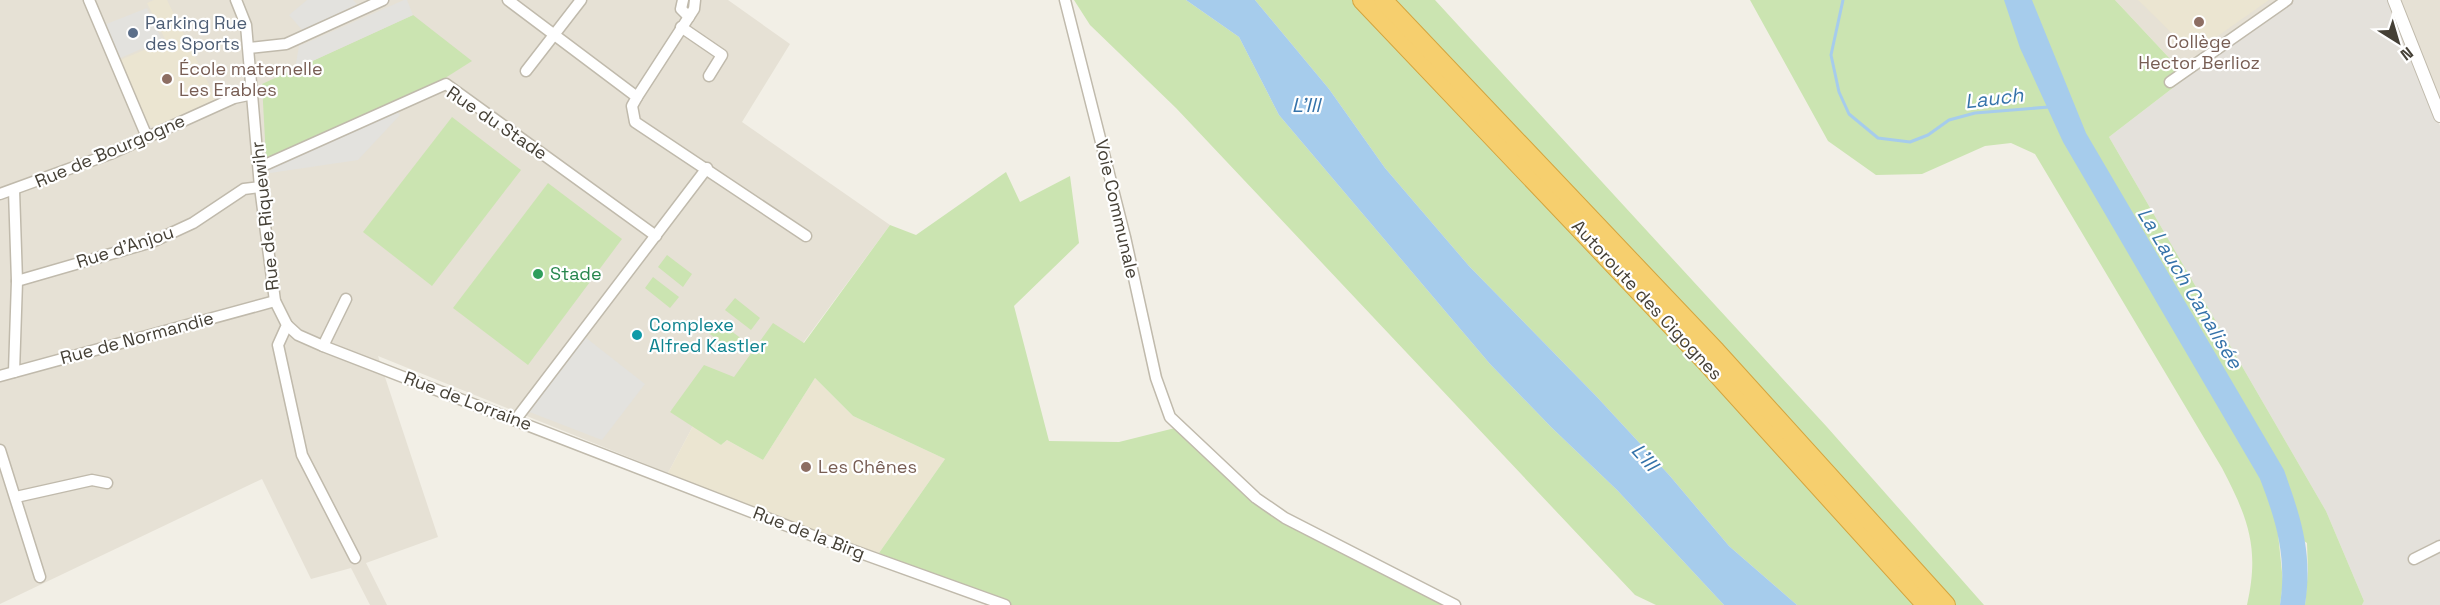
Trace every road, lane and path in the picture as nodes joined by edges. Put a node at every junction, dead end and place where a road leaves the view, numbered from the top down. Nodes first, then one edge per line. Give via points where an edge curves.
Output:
1 (89, 0) edge
2 (236, 0) edge
3 (383, 0) edge
4 (508, 0) edge
5 (581, 0) edge
6 (683, 0) edge
7 (695, 0) edge
8 (1065, 0) edge
9 (1362, 0) edge
10 (1383, 0) edge
11 (2287, 0) edge
12 (2394, 0) edge
13 (689, 17) junction
14 (681, 27) junction
15 (555, 35) junction
16 (249, 48) junction
17 (526, 71) dead end
18 (709, 76) dead end
19 (2170, 82) dead end
20 (254, 94) junction
21 (637, 97) junction
22 (2437, 99) edge
23 (2440, 116) edge
24 (147, 137) junction
25 (259, 164) junction
26 (707, 168) junction
27 (260, 187) junction
28 (14, 190) junction
29 (0, 194) edge
30 (656, 236) junction
31 (806, 236) dead end
32 (17, 280) junction
33 (346, 298) dead end
34 (275, 301) junction
35 (286, 325) junction
36 (323, 346) junction
37 (14, 372) junction
38 (0, 376) edge
39 (516, 419) junction
40 (0, 450) edge
41 (614, 458) joint
42 (107, 483) dead end
43 (16, 497) junction
44 (2440, 546) edge
45 (355, 558) dead end
46 (2414, 559) dead end
47 (40, 577) dead end
48 (1005, 605) edge
49 (1455, 605) edge
50 (1926, 605) edge
51 (1946, 605) edge

1 - 24 street
2 - 16 street, Rue de Riquewihr via 246,25
3 - 16 street via 286,44
4 - 15 street
5 - 15 street
6 - 13 street via 681,9
7 - 13 street
8 - 49 street, Voie Communale via 1156,378 1170,417 1256,498 1285,518
9 - 50 highway, Autoroute des Cigognes via 1705,361
10 - 51 highway, Autoroute des Cigognes via 1716,351
11 - 19 street
12 - 22 street
13 - 14 street
14 - 18 street via 722,55
14 - 21 street
15 - 17 street
15 - 21 street
16 - 20 street, Rue de Riquewihr
20 - 24 street, Rue de Bourgogne via 234,98
20 - 25 street, Rue de Riquewihr
21 - 26 street via 632,106 635,122
22 - 23 street
24 - 28 street, Rue de Bourgogne
25 - 27 street, Rue de Riquewihr
25 - 30 street, Rue du Stade via 267,164 446,84
26 - 30 street
26 - 31 street
27 - 32 street, Rue d'Anjou via 244,189 193,224 152,242
27 - 34 street, Rue de Riquewihr
28 - 29 street, Rue de Bourgogne
28 - 32 street
30 - 39 street
32 - 37 street
33 - 36 street
34 - 35 street, Rue de Riquewihr
34 - 37 street, Rue de Normandie
35 - 36 street, Rue de Lorraine
35 - 45 street via 278,345 302,455
36 - 39 street, Rue de Lorraine
37 - 38 street, Rue de Normandie
39 - 41 street, Rue de Lorraine
40 - 43 street
41 - 48 street, Rue de la Birg
42 - 43 street via 92,480
43 - 47 street
44 - 46 street

